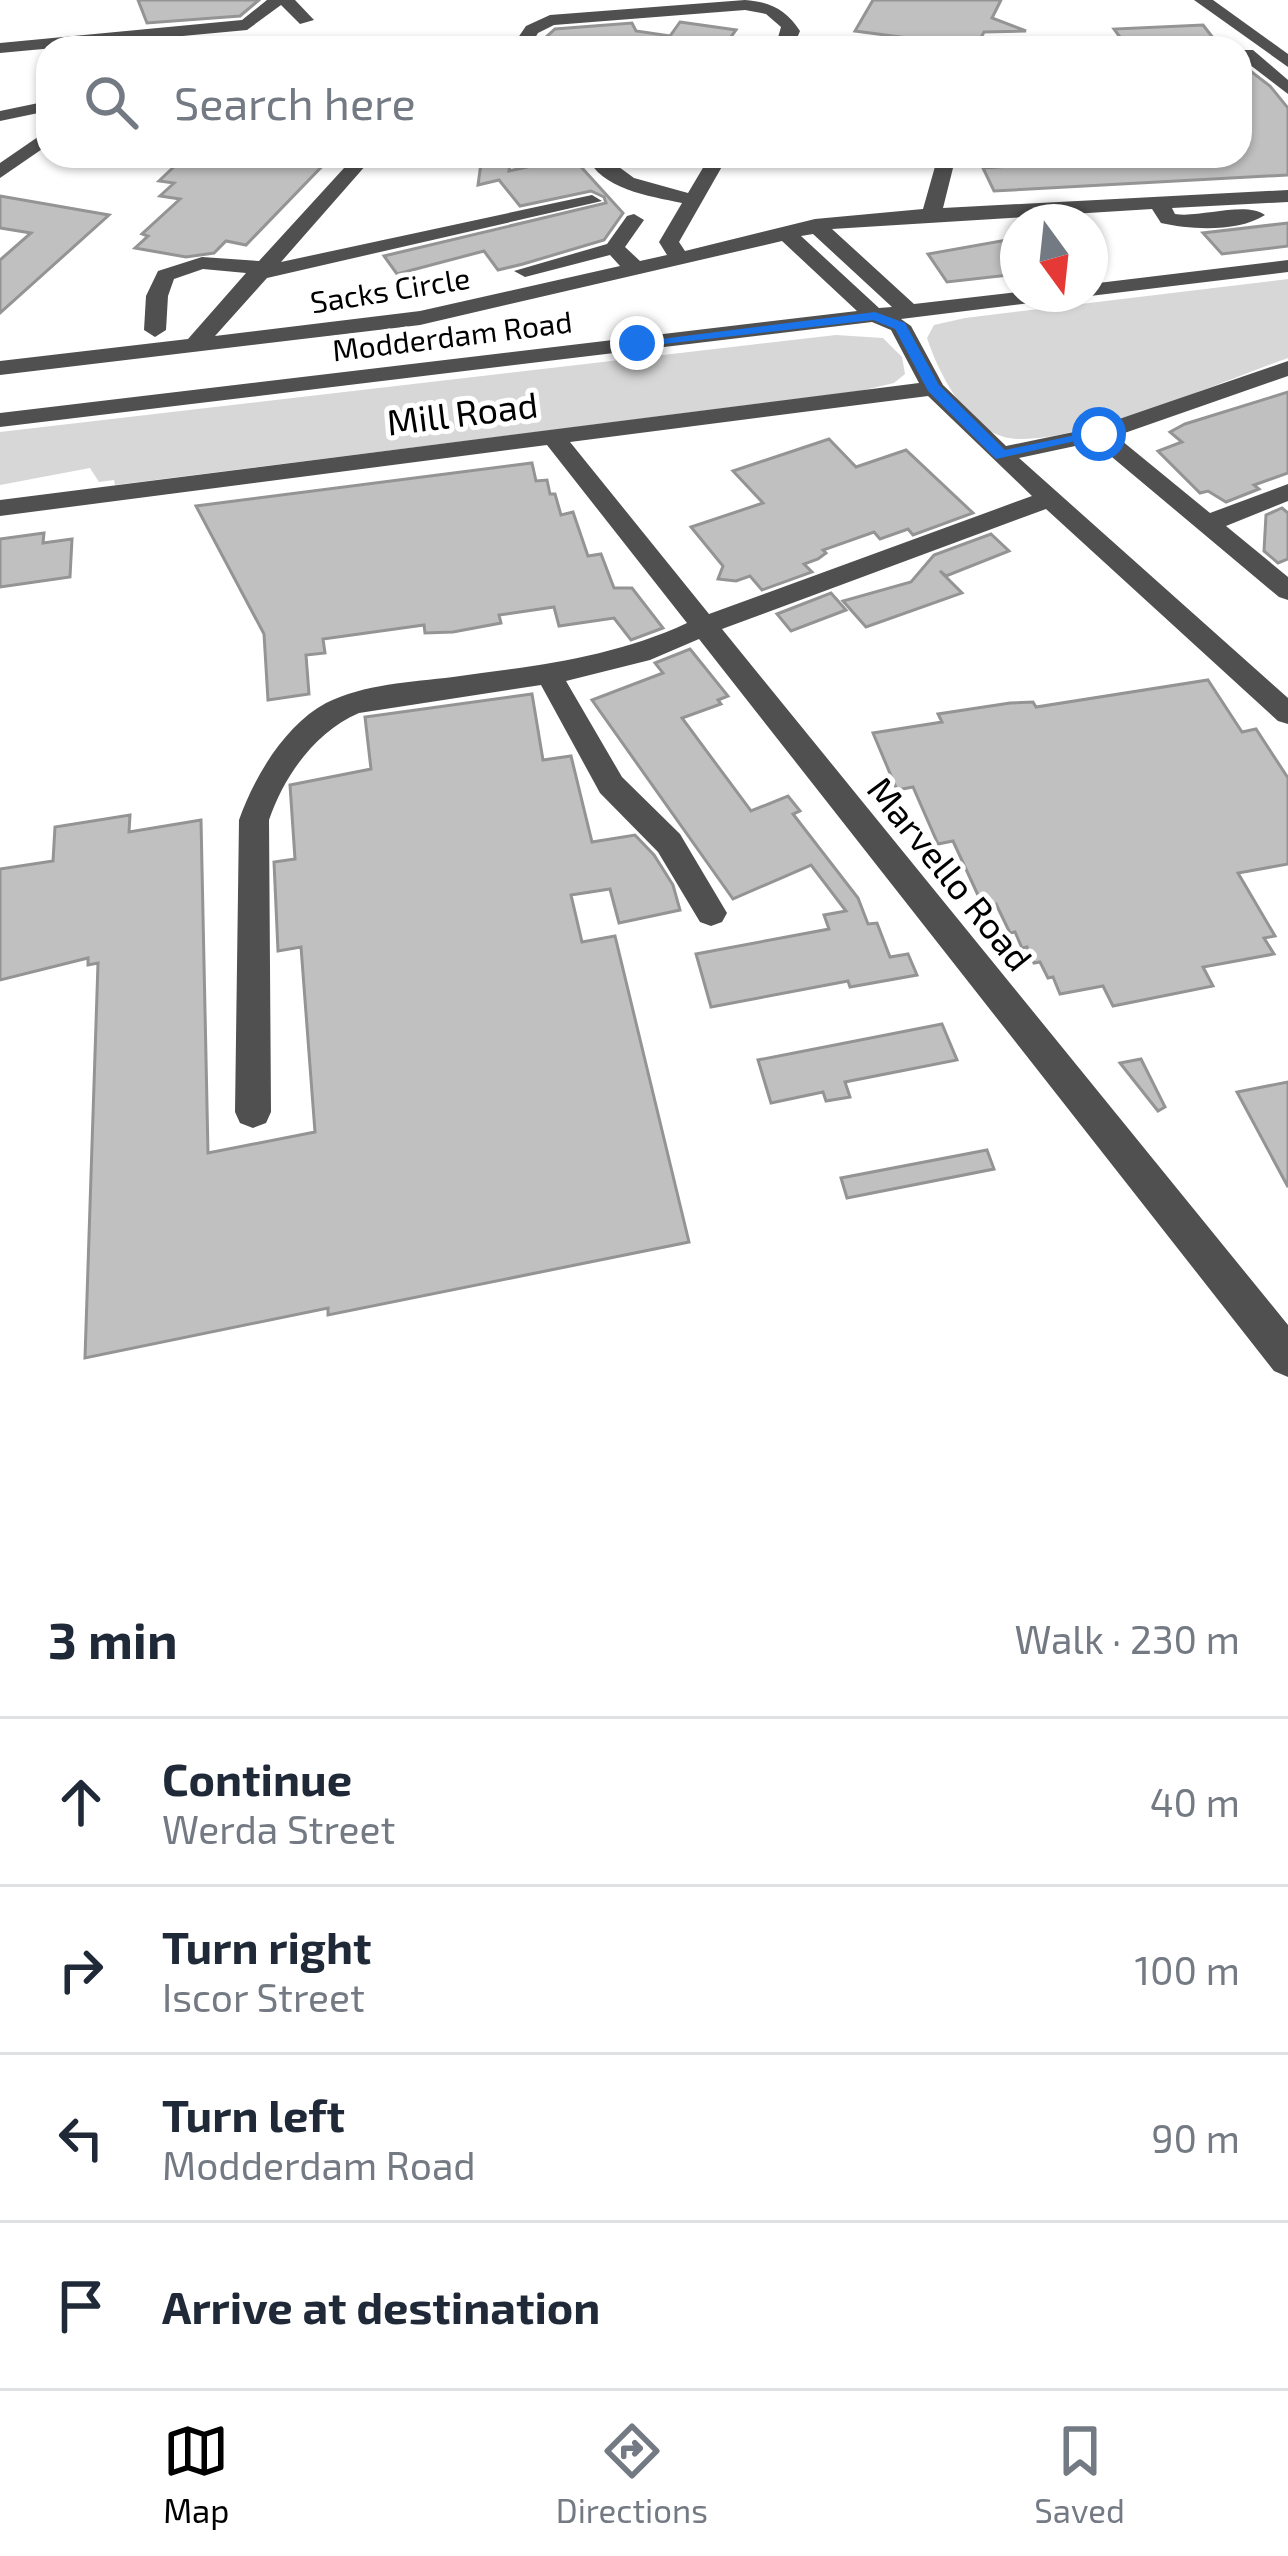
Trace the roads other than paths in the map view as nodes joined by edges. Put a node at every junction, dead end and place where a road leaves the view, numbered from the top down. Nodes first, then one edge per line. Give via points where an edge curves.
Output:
1 (277, 0) edge
2 (286, 0) edge
3 (1202, 0) edge
4 (306, 20) dead end
5 (1287, 34) edge
6 (129, 36) edge
7 (528, 36) edge
8 (790, 36) edge
9 (1234, 36) edge
10 (1252, 41) edge
11 (36, 45) edge
12 (0, 48) edge
13 (1252, 48) edge
14 (1252, 54) edge
15 (1288, 62) edge
16 (1288, 89) edge
17 (36, 108) edge
18 (0, 116) edge
19 (36, 145) edge
20 (354, 168) edge
21 (604, 168) edge
22 (712, 168) edge
23 (945, 168) edge
24 (0, 172) edge
25 (1202, 186) dead end
26 (1288, 196) edge
27 (693, 200) junction
28 (592, 201) dead end
29 (1158, 202) junction
30 (939, 212) junction
31 (1288, 212) edge
32 (634, 220) dead end
33 (815, 225) junction
34 (784, 232) junction
35 (614, 248) junction
36 (679, 257) junction
37 (1288, 266) edge
38 (635, 268) junction
39 (259, 271) junction
40 (525, 271) dead end
41 (1108, 288) edge
42 (1000, 303) edge
43 (875, 316) junction
44 (905, 319) junction
45 (155, 330) dead end
46 (194, 346) junction
47 (0, 368) edge
48 (1288, 368) edge
49 (933, 388) junction
50 (0, 420) edge
51 (1099, 434) junction
52 (553, 437) junction
53 (1001, 455) junction
54 (1288, 492) edge
55 (1049, 499) junction
56 (0, 508) edge
57 (1207, 524) junction
58 (1288, 591) edge
59 (704, 626) junction
60 (548, 673) junction
61 (1288, 714) edge
62 (711, 913) dead end
63 (253, 1112) dead end
64 (1288, 1357) edge

1 - 6 street via 247,25
2 - 4 street
3 - 9 street
5 - 10 street
7 - 8 street via 550,20 724,5 777,12
11 - 12 street
13 - 15 street
14 - 16 street
17 - 18 street
19 - 24 street
20 - 39 street
21 - 27 street via 628,184
22 - 27 street
23 - 30 street
25 - 30 street
26 - 29 street, Sacks Circle
27 - 36 street via 669,242
28 - 39 street
29 - 30 street, Sacks Circle
29 - 31 street via 1168,219 1182,223
30 - 33 street, Sacks Circle
32 - 35 street
33 - 34 street, Sacks Circle
33 - 44 street
34 - 36 street, Sacks Circle
34 - 43 street
35 - 38 street
35 - 40 street
36 - 38 street, Sacks Circle
37 - 41 street
38 - 46 street, Sacks Circle via 420,318
39 - 45 street via 202,263 165,275
39 - 46 street
42 - 44 street
43 - 44 street
43 - 50 street, Modderdam Road
44 - 49 street
46 - 47 street, Sacks Circle
48 - 51 street
49 - 52 street, Mill Road
49 - 53 street
51 - 53 street
51 - 57 street
52 - 56 street, Mill Road
52 - 59 street, Marvello Road
53 - 55 street
54 - 57 street
55 - 59 street
55 - 61 street
57 - 58 street
59 - 60 street via 655,651
59 - 64 street, Marvello Road
60 - 62 street via 611,785 669,843
60 - 63 street via 351,704 325,717 272,779 252,842

